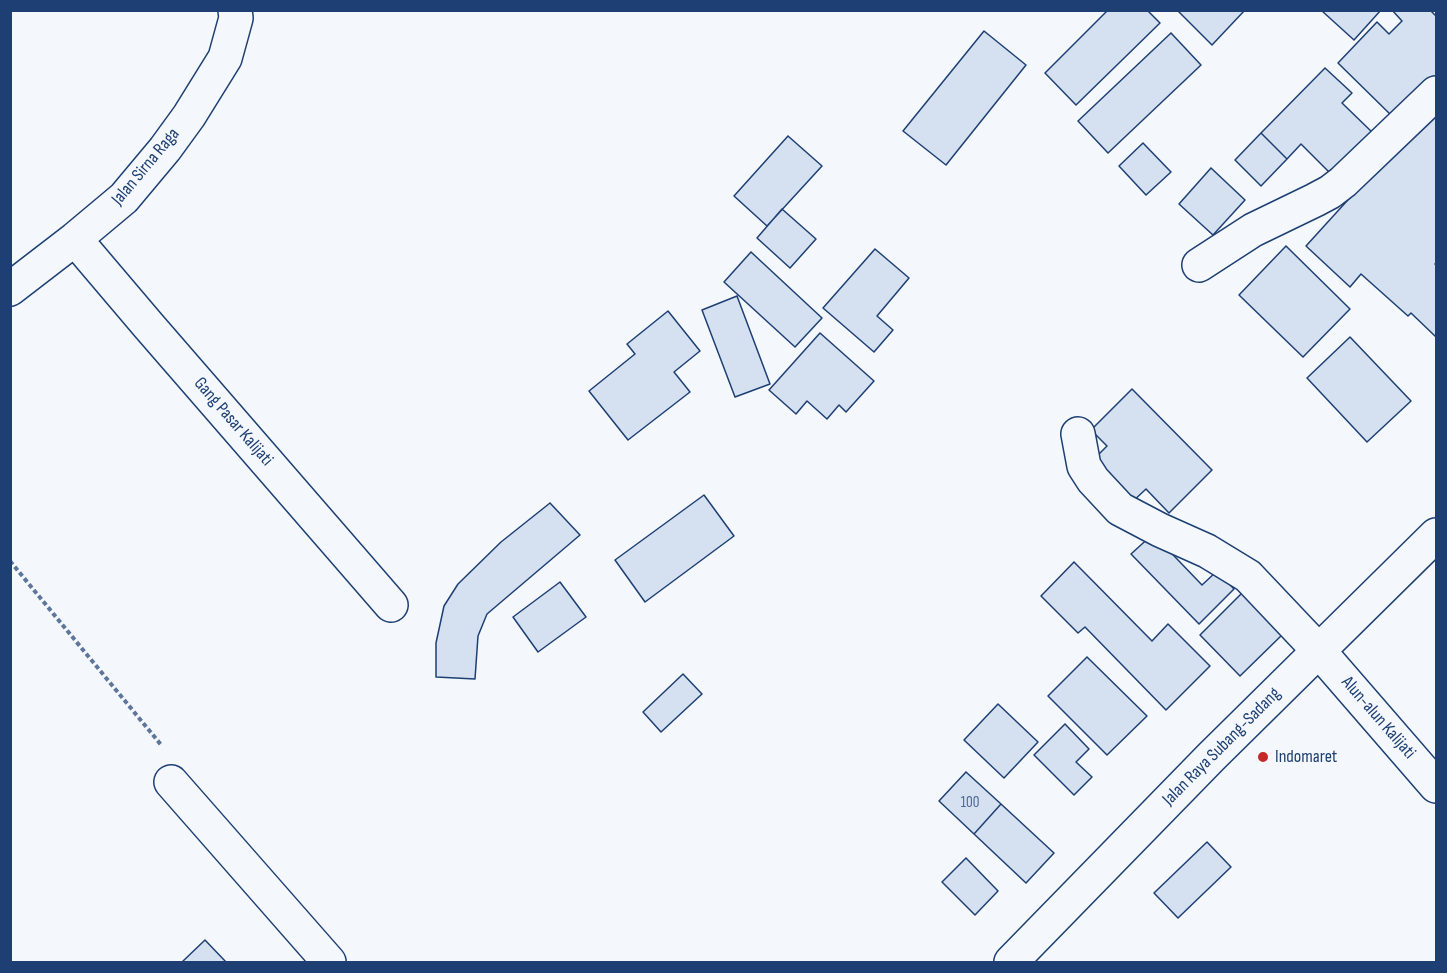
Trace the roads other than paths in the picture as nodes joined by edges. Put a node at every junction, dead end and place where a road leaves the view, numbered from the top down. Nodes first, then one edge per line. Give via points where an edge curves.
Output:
1 (234, 10) edge
2 (1437, 93) edge
3 (75, 239) junction
4 (1199, 265) dead end
5 (10, 289) edge
6 (1078, 434) dead end
7 (1437, 535) edge
8 (391, 604) dead end
9 (1319, 651) junction
10 (171, 782) road end
11 (1437, 786) edge
12 (329, 963) edge
13 (1011, 963) edge

1 - 3 street, Jalan Sirna Raga via 236,18 225,58 189,116 124,198
2 - 4 street via 1336,187 1253,230
3 - 5 street, Jalan Sirna Raga
3 - 8 street, Gang Pasar Kalijati
6 - 9 street, Alun-alun Kalijati via 1084,466 1120,508 1248,576
7 - 9 street, Jalan Raya Subang-Sadang
9 - 11 street, Alun-alun Kalijati
9 - 13 street, Jalan Raya Subang-Sadang
10 - 12 street

